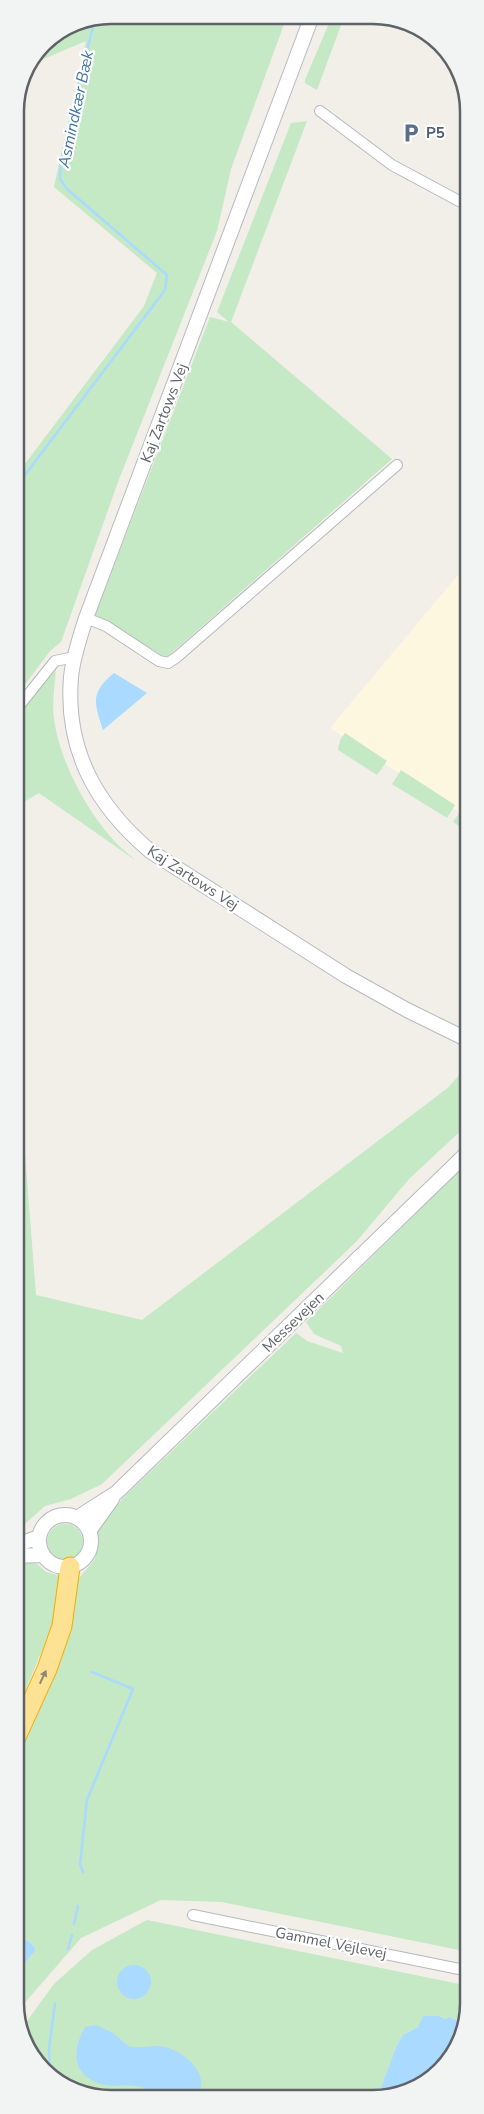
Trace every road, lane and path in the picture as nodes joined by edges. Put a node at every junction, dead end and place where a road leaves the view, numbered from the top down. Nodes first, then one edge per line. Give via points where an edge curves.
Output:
1 (299, 24) edge
2 (309, 24) edge
3 (320, 111) dead end
4 (460, 201) edge
5 (238, 208) junction
6 (397, 465) dead end
7 (86, 618) junction
8 (74, 657) junction
9 (24, 699) edge
10 (460, 1035) edge
11 (460, 1159) edge
12 (116, 1493) junction
13 (77, 1518) junction
14 (89, 1530) junction
15 (39, 1538) junction
16 (24, 1543) edge
17 (42, 1555) junction
18 (24, 1556) edge
19 (70, 1567) junction
20 (24, 1719) edge
21 (193, 1915) dead end
22 (460, 1969) edge

1 - 5 street, Kaj Zartows Vej via 245,171
2 - 5 street, Kaj Zartows Vej
3 - 4 street via 392,165
5 - 7 street, Kaj Zartows Vej via 198,324
6 - 7 street via 168,663 159,661 106,626
7 - 8 street, Kaj Zartows Vej
8 - 9 street via 54,661
8 - 10 street, Kaj Zartows Vej via 70,707 80,760 94,788 126,831 150,851 223,892 346,976
11 - 12 street, Messevejen
12 - 13 street, Messevejen
12 - 14 street, Messevejen
13 - 14 street
13 - 15 street via 68,1515 49,1520
14 - 19 street via 91,1540 86,1558
15 - 16 street
15 - 17 street
17 - 18 street
17 - 19 street via 53,1565
20 -> 19 highway via 62,1626
21 - 22 street, Gammel Vejlevej

